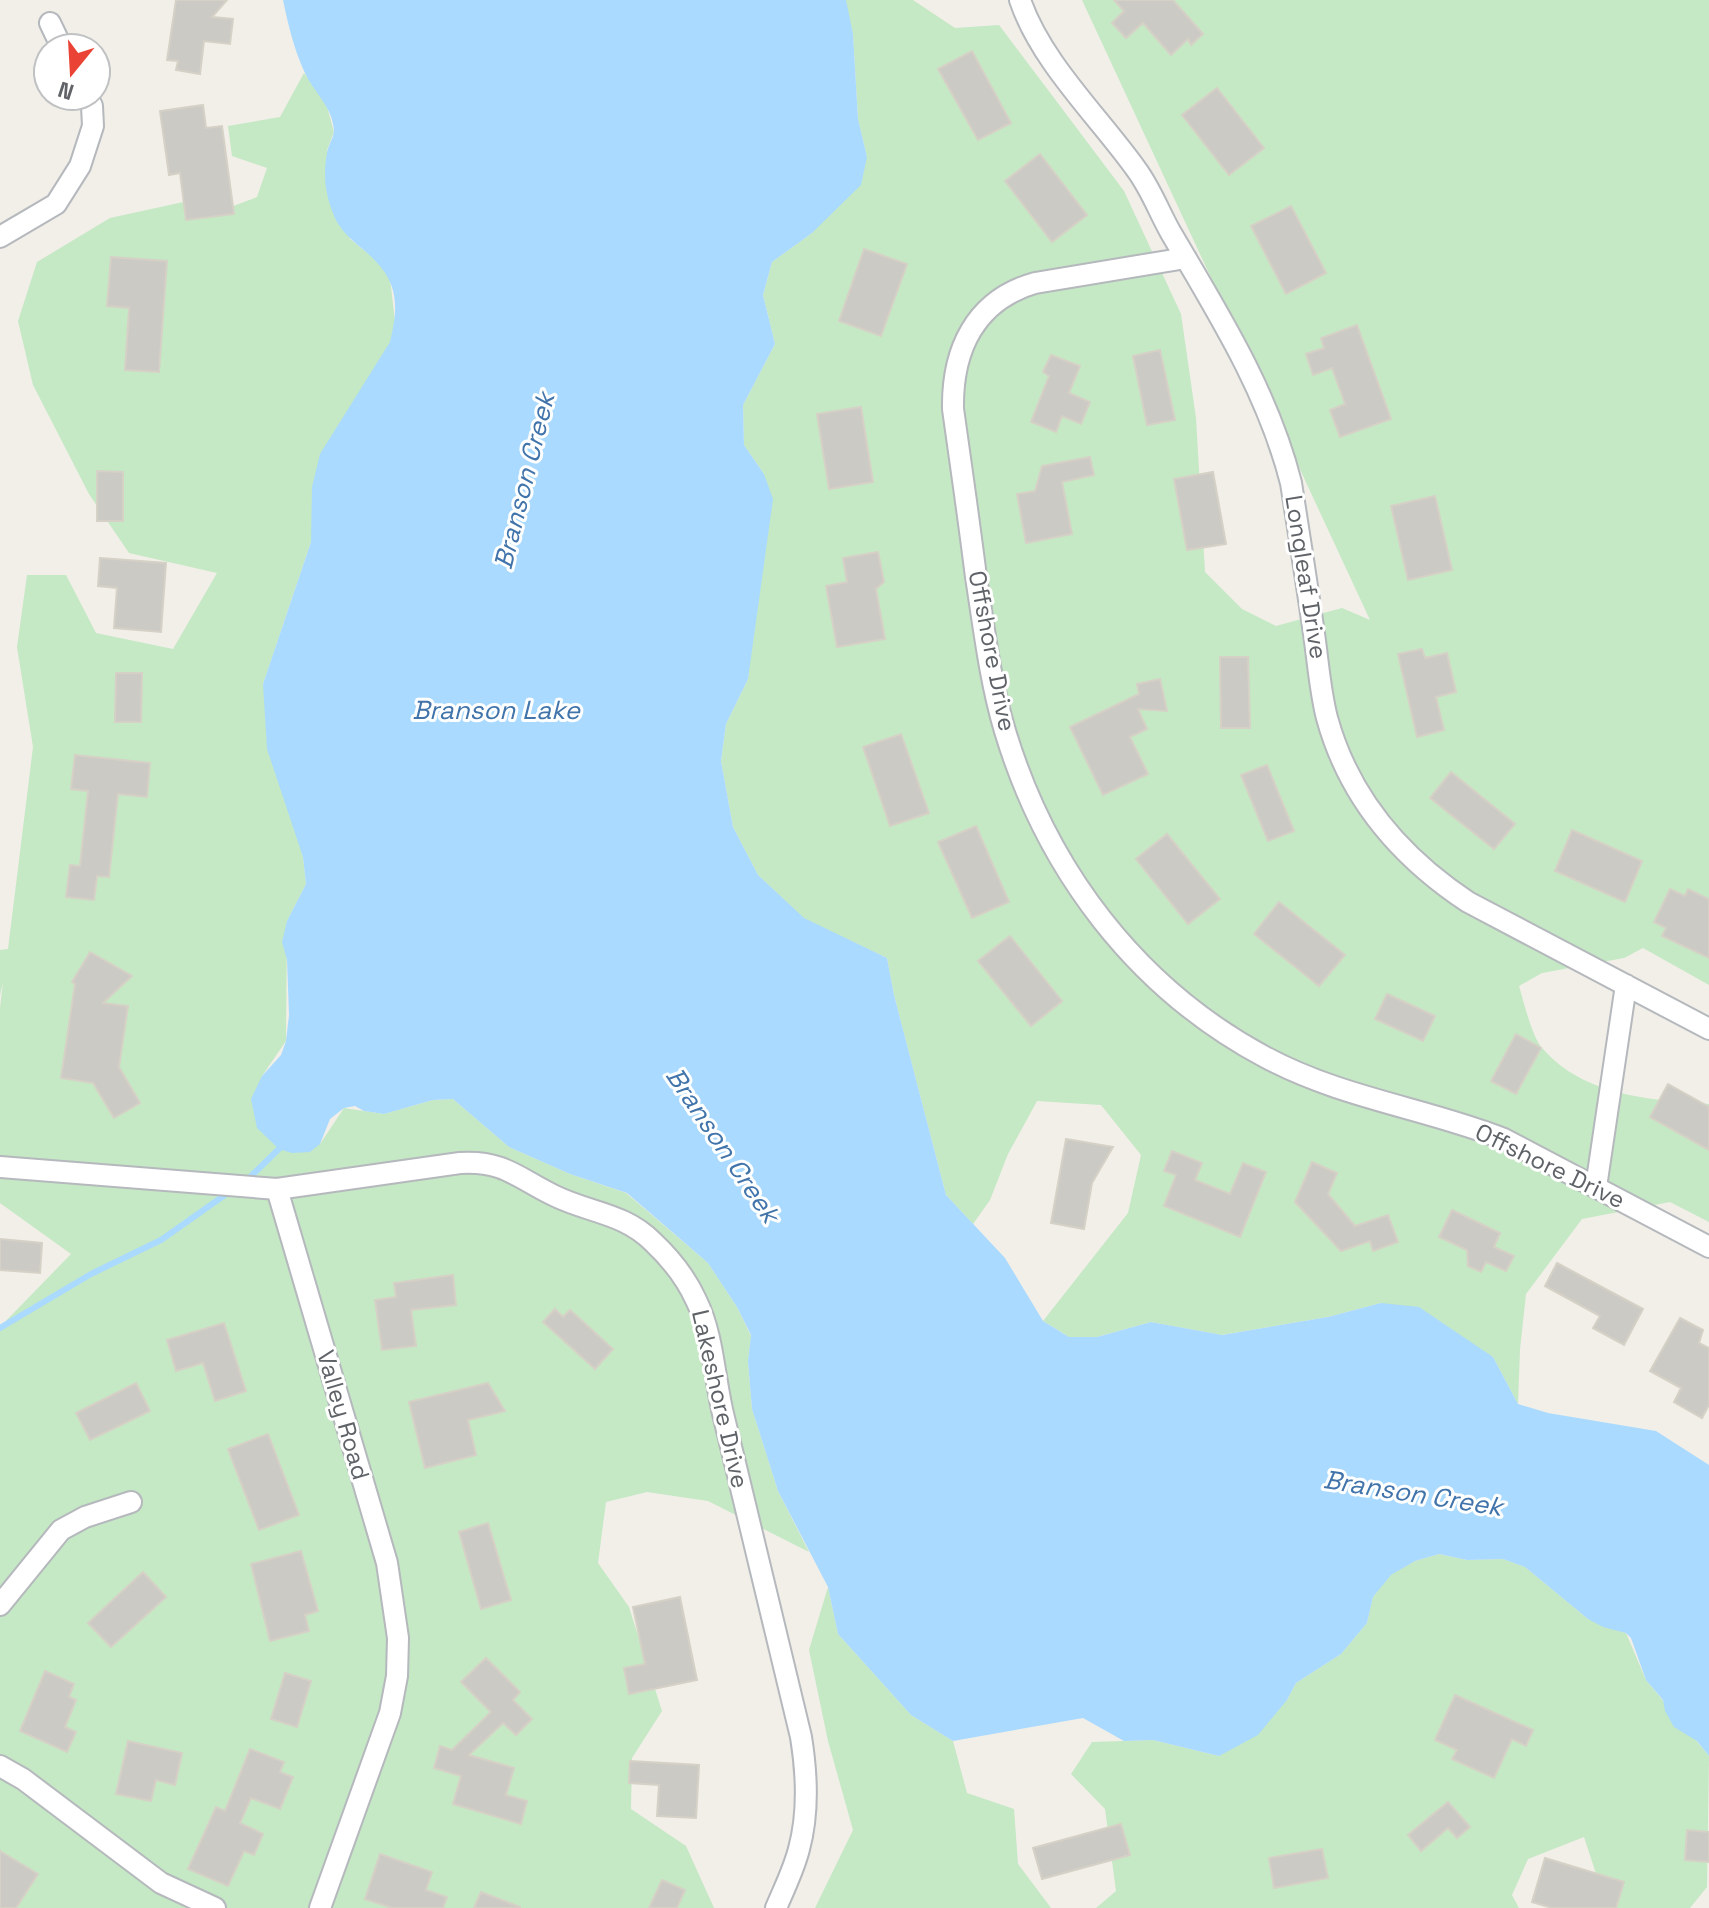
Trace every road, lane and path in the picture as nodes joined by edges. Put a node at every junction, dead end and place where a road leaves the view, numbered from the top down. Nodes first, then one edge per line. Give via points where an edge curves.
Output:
1 (1020, 0) edge
2 (50, 23) dead end
3 (54, 32) edge
4 (92, 112) edge
5 (0, 237) edge
6 (1186, 258) junction
7 (1626, 985) junction
8 (1709, 1029) edge
9 (0, 1167) edge
10 (1596, 1187) junction
11 (277, 1189) junction
12 (1709, 1247) edge
13 (131, 1502) dead end
14 (0, 1605) edge
15 (0, 1766) edge
16 (215, 1908) edge
17 (320, 1908) edge
18 (776, 1908) edge

1 - 6 street, Longleaf Drive via 1060,72 1139,173
2 - 3 street
4 - 5 street via 80,166 56,204
6 - 7 street, Longleaf Drive via 1235,343 1282,447 1327,715 1360,796 1407,856 1436,881
6 - 10 street, Offshore Drive via 1035,283 1012,292 974,325 954,371 953,409 993,681 1009,742 1041,824 1109,931 1171,993 1233,1038 1347,1092 1504,1139
7 - 8 street, Longleaf Drive
7 - 10 street
9 - 11 street
10 - 12 street, Offshore Drive
11 - 17 street, Valley Road via 387,1563 398,1638 390,1713
11 - 18 street, Lakeshore Drive via 489,1163 557,1197 632,1223 684,1279 705,1324 805,1762 799,1850
13 - 14 street via 61,1530
15 - 16 street via 161,1883

